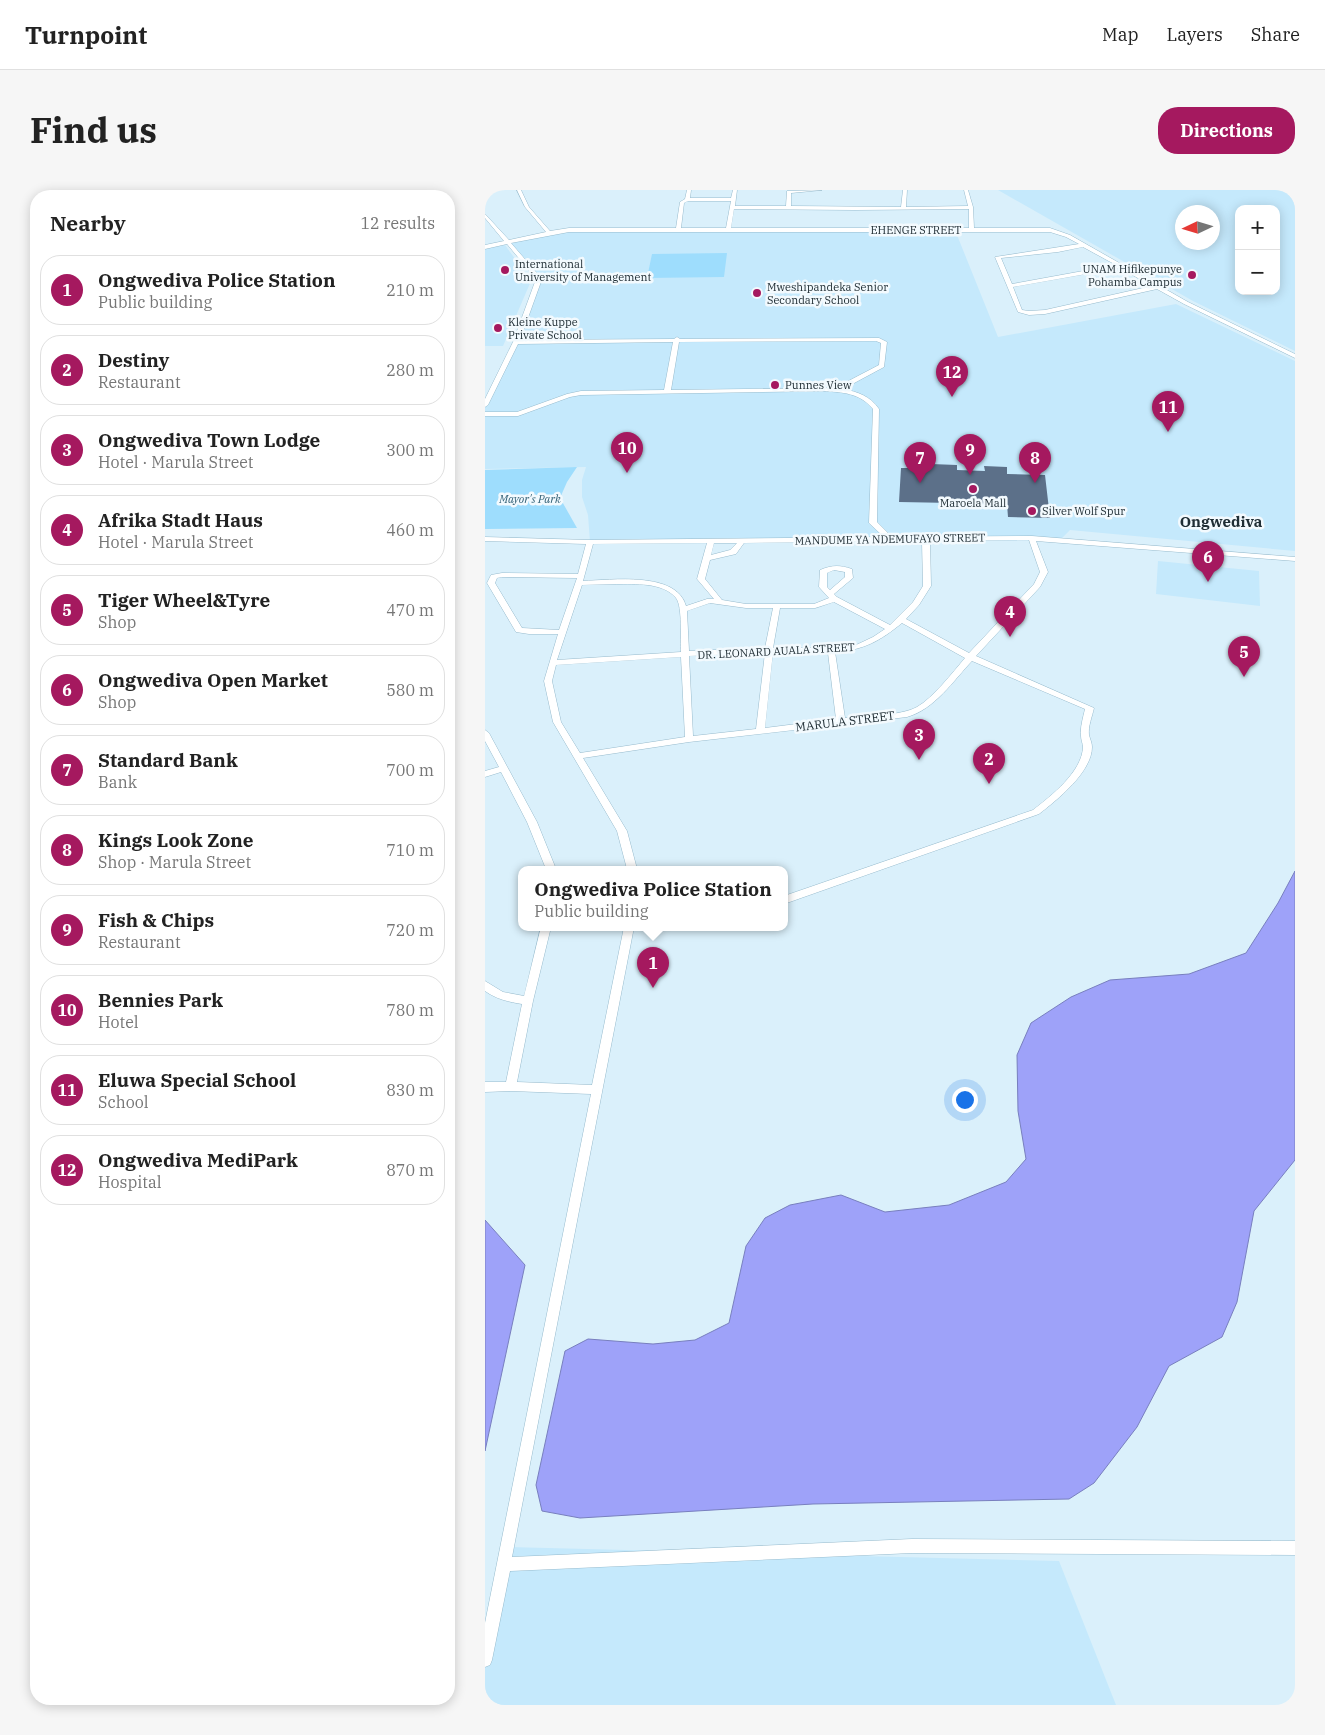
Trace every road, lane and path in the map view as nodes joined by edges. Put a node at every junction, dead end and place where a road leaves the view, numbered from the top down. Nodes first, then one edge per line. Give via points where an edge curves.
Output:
1 (519, 190) edge
2 (689, 190) edge
3 (735, 190) edge
4 (820, 190) edge
5 (905, 190) edge
6 (966, 190) edge
7 (789, 191) edge
8 (733, 199) junction
9 (687, 200) junction
10 (732, 207) junction
11 (971, 207) junction
12 (787, 208) junction
13 (903, 208) junction
14 (485, 215) edge
15 (728, 230) junction
16 (972, 230) junction
17 (678, 231) junction
18 (549, 232) junction
19 (508, 242) junction
20 (1083, 245) junction
21 (485, 247) edge
22 (1120, 266) junction
23 (1009, 286) junction
24 (1156, 287) junction
25 (677, 339) junction
26 (516, 342) junction
27 (1295, 356) edge
28 (485, 385) edge
29 (493, 385) junction
30 (836, 390) junction
31 (667, 392) junction
32 (485, 405) edge
33 (485, 414) edge
34 (873, 523) junction
35 (926, 538) junction
36 (1032, 538) junction
37 (860, 539) junction
38 (890, 539) junction
39 (485, 540) edge
40 (711, 541) junction
41 (742, 541) junction
42 (589, 542) junction
43 (708, 558) junction
44 (1295, 559) edge
45 (580, 579) junction
46 (719, 601) junction
47 (777, 606) junction
48 (683, 610) junction
49 (901, 619) junction
50 (891, 628) junction
51 (562, 632) junction
52 (831, 649) junction
53 (769, 650) junction
54 (684, 655) junction
55 (970, 657) junction
56 (551, 663) junction
57 (841, 722) junction
58 (760, 731) junction
59 (485, 734) edge
60 (689, 739) junction
61 (579, 756) junction
62 (502, 769) junction
63 (485, 774) edge
64 (550, 866) edge
65 (631, 866) edge
66 (788, 899) edge
67 (545, 931) edge
68 (628, 931) edge
69 (485, 985) edge
70 (528, 1000) junction
71 (511, 1086) junction
72 (485, 1087) edge
73 (597, 1090) junction
74 (1295, 1548) edge
75 (504, 1564) junction
76 (485, 1660) edge

1 - 18 street via 527,207
2 - 9 street
3 - 8 street
4 - 7 street
5 - 13 street
6 - 11 street
7 - 12 street
8 - 9 street
8 - 10 street
9 - 17 street via 682,202
10 - 12 street
10 - 15 street
11 - 13 street
11 - 16 street
12 - 13 street
14 - 19 street
15 - 16 street, EHENGE STREET
15 - 17 street, EHENGE STREET
16 - 20 street, EHENGE STREET via 1050,230
17 - 18 street, EHENGE STREET
18 - 19 street, EHENGE STREET
19 - 21 street, EHENGE STREET
19 - 26 street via 539,279
20 - 22 street, EHENGE STREET
20 - 23 street via 998,257
22 - 23 street
22 - 24 street, EHENGE STREET
23 - 24 street via 1020,311 1029,313
24 - 27 street, EHENGE STREET
25 - 26 street
25 - 30 street via 877,339 883,342 881,366
25 - 31 street
26 - 29 street
28 - 29 street
29 - 32 street
30 - 31 street
30 - 34 street via 870,400 876,409
31 - 33 street via 577,393 518,414
34 - 37 street
34 - 38 street
35 - 36 street, MANDUME YA NDEMUFAYO STREET
35 - 38 street, MANDUME YA NDEMUFAYO STREET
35 - 49 street, DR. LEONARD AUALA STREET via 925,593
36 - 44 street, MANDUME YA NDEMUFAYO STREET
36 - 55 street, MARULA STREET via 1044,572 1037,585
37 - 38 street, MANDUME YA NDEMUFAYO STREET
37 - 41 street, MANDUME YA NDEMUFAYO STREET
39 - 42 street, MANDUME YA NDEMUFAYO STREET
40 - 41 street, MANDUME YA NDEMUFAYO STREET
40 - 42 street, MANDUME YA NDEMUFAYO STREET
40 - 43 street
41 - 43 street via 733,552
42 - 45 street
43 - 46 street via 701,579
45 - 48 street via 653,583 678,596
45 - 51 street
45 - 51 street via 502,575 494,577 491,583 519,630
46 - 47 street via 747,606
46 - 48 street
47 - 50 street via 815,606 831,596
47 - 53 street
48 - 54 street
49 - 50 street, DR. LEONARD AUALA STREET
49 - 55 street
50 - 52 street, DR. LEONARD AUALA STREET via 859,647
51 - 56 street
52 - 53 street, DR. LEONARD AUALA STREET
52 - 57 street
53 - 54 street, DR. LEONARD AUALA STREET
53 - 58 street
54 - 56 street, DR. LEONARD AUALA STREET
54 - 60 street
55 - 57 street, MARULA STREET via 920,708 907,714
55 - 66 street via 1090,708 1085,734 1088,748 1068,784 1036,812
56 - 61 street via 549,682 557,722
57 - 58 street, MARULA STREET
58 - 60 street, MARULA STREET
59 - 62 street
60 - 61 street, MARULA STREET
61 - 65 street via 622,831
62 - 63 street
62 - 64 street via 532,822
67 - 70 street
68 - 73 street
69 - 70 street via 491,992 505,997
70 - 71 street
71 - 72 street
71 - 73 street
73 - 75 street
74 - 75 street via 912,1546
75 - 76 street

